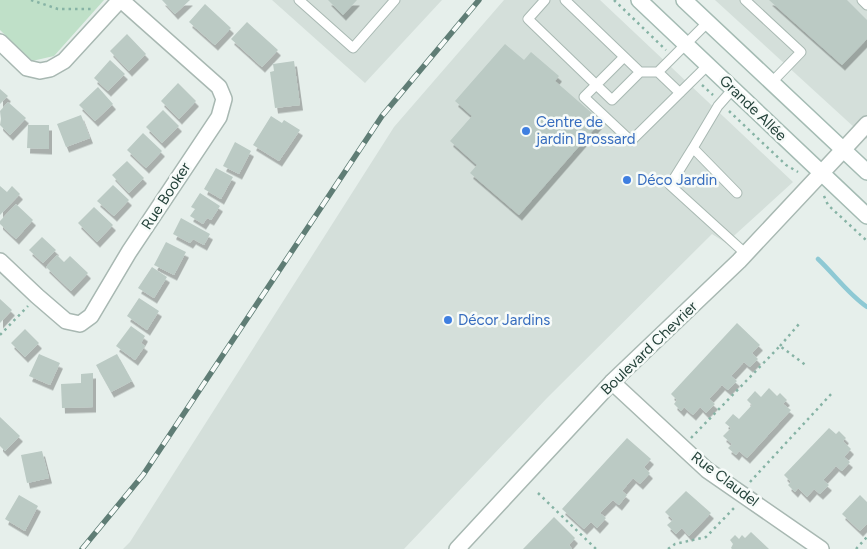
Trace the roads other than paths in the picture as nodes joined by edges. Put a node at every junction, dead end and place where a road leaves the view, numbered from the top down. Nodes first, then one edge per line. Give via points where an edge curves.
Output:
1 (299, 0) edge
2 (395, 0) edge
3 (545, 0) edge
4 (565, 0) edge
5 (639, 0) edge
6 (684, 0) edge
7 (744, 0) edge
8 (862, 0) edge
9 (117, 3) edge
10 (867, 5) edge
11 (708, 22) junction
12 (0, 42) edge
13 (686, 44) junction
14 (624, 57) junction
15 (708, 65) junction
16 (640, 72) junction
17 (658, 72) junction
18 (772, 82) junction
19 (596, 85) junction
20 (734, 89) junction
21 (680, 93) junction
22 (867, 124) edge
23 (693, 148) junction
24 (843, 150) junction
25 (867, 172) edge
26 (822, 174) junction
27 (737, 193) dead end
28 (867, 216) edge
29 (746, 254) junction
30 (0, 261) edge
31 (612, 382) junction
32 (815, 547) edge
33 (457, 549) edge

1 - 2 lane via 353,48
3 - 19 lane via 528,19
4 - 14 lane
5 - 13 street, Grande Allée
6 - 11 street, Grande Allée
7 - 18 lane via 801,52
8 - 10 lane
9 - 12 street via 64,61 50,69 27,68
9 - 30 street, Rue Booker via 219,86 224,99 218,117 91,316 80,324 66,321
11 - 13 lane
11 - 18 street, Grande Allée
13 - 15 street, Grande Allée
13 - 17 lane
14 - 16 lane
14 - 19 lane
15 - 20 street, Grande Allée
15 - 21 lane
16 - 17 lane
16 - 19 lane via 612,100
17 - 21 lane
18 - 24 street, Grande Allée
19 - 21 lane via 584,97 631,141
20 - 23 lane via 718,106
20 - 26 street, Grande Allée
22 - 24 street, Boulevard Chevrier
23 - 27 lane
23 - 29 lane via 670,184
24 - 25 street, Grande Allée
24 - 26 street, Boulevard Chevrier
26 - 28 street, Grande Allée
26 - 29 street, Boulevard Chevrier
29 - 31 street, Boulevard Chevrier
31 - 32 street, Rue Claudel via 707,470 748,489
31 - 33 street, Boulevard Chevrier

